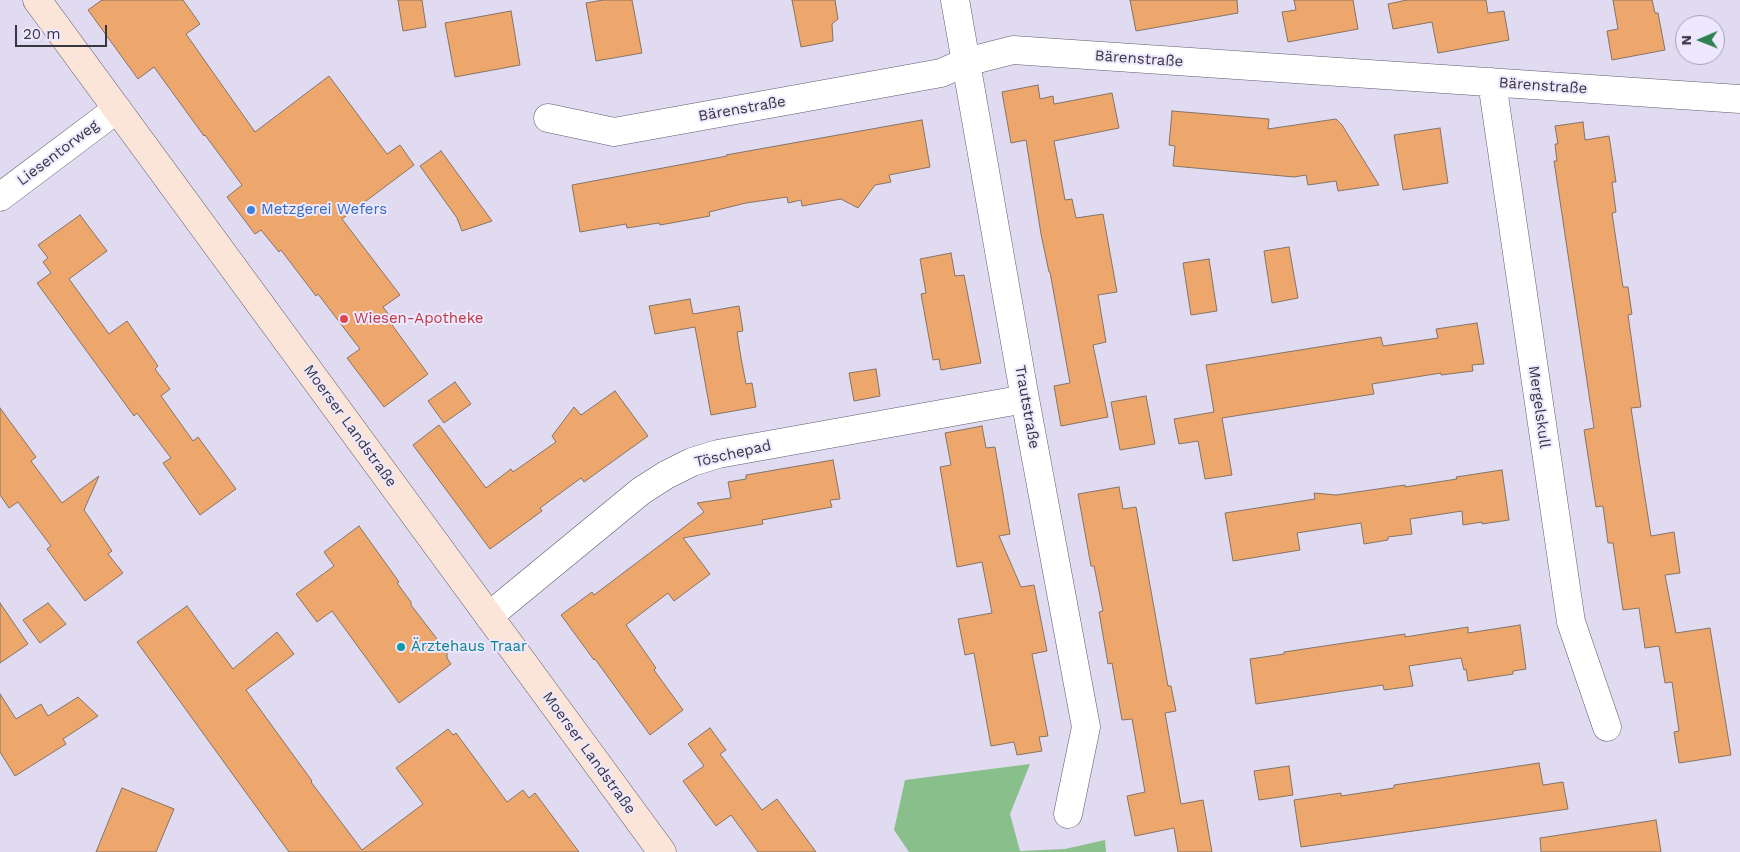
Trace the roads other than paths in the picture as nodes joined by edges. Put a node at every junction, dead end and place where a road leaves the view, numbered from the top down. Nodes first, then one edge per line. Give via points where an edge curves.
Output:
1 (37, 0) edge
2 (955, 0) edge
3 (966, 62) junction
4 (1492, 82) junction
5 (1740, 99) edge
6 (117, 109) junction
7 (548, 118) dead end
8 (0, 197) edge
9 (1025, 399) junction
10 (488, 616) junction
11 (1607, 727) dead end
12 (1068, 814) dead end
13 (662, 852) edge

1 - 6 main road, Moerser Landstraße
2 - 3 street, Trautstraße
3 - 4 street, Bärenstraße via 1013,50
3 - 7 street, Bärenstraße via 940,73 614,132
3 - 9 street, Trautstraße
4 - 5 street, Bärenstraße
4 - 11 street, Mergelskull via 1571,622
6 - 8 street, Liesentorweg
6 - 10 main road, Moerser Landstraße
9 - 10 street, Töschepad via 718,454 692,462 641,491
9 - 12 street, Trautstraße via 1086,726
10 - 13 main road, Moerser Landstraße

